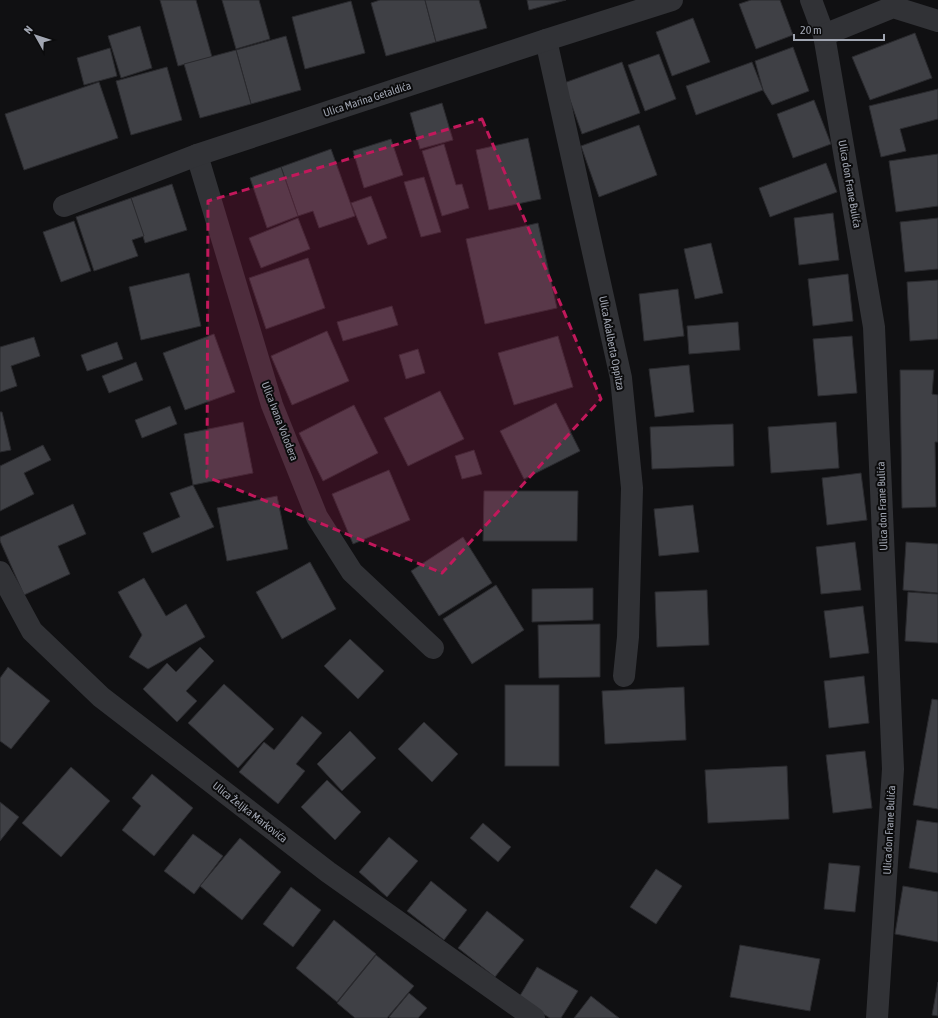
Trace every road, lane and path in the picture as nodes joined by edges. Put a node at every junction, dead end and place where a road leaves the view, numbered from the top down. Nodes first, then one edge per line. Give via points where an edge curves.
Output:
1 (672, 0) edge
2 (811, 0) edge
3 (938, 21) edge
4 (824, 35) junction
5 (546, 40) junction
6 (197, 155) junction
7 (64, 206) dead end
8 (0, 572) edge
9 (433, 648) dead end
10 (624, 676) dead end
11 (534, 1018) edge
12 (877, 1018) edge

1 - 5 street, Ulica Marina Getaldića
2 - 4 street, Ulica don Frane Bulića
3 - 4 street via 892,7
4 - 12 street, Ulica don Frane Bulića via 874,327 892,769
5 - 6 street, Ulica Marina Getaldića
5 - 10 street, Ulica Adalberta Oppitza via 621,378 632,488 628,637
6 - 7 street, Ulica Marina Getaldića
6 - 9 street, Ulica Ivana Volodera via 272,406 317,517 352,572
8 - 11 street, Ulica Željka Markovića via 32,631 101,697 328,872

